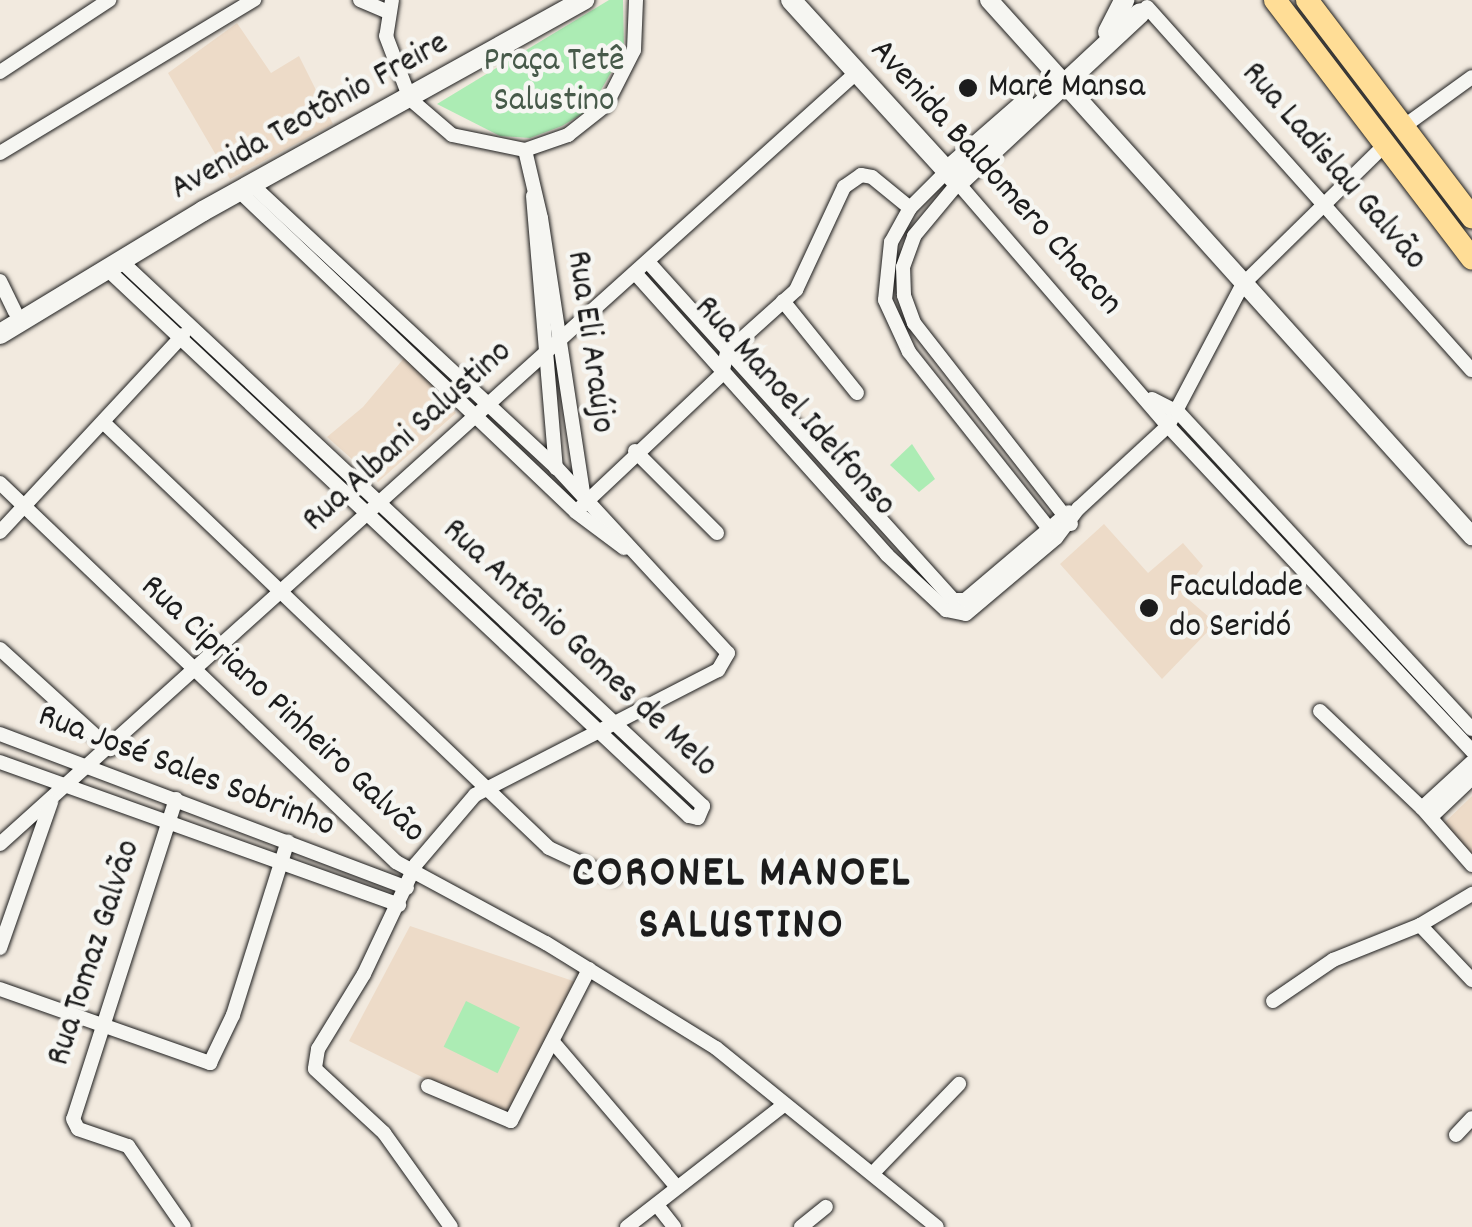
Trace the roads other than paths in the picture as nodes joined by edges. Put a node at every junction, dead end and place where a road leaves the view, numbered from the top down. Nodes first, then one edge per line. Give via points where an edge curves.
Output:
1 (109, 0) edge
2 (254, 0) edge
3 (360, 0) edge
4 (584, 0) edge
5 (636, 0) edge
6 (791, 0) edge
7 (989, 0) edge
8 (1275, 0) edge
9 (1317, 3) edge
10 (1133, 4) edge
11 (390, 6) edge
12 (1294, 26) junction
13 (0, 72) edge
14 (856, 73) junction
15 (1472, 76) edge
16 (1060, 80) junction
17 (410, 99) junction
18 (1403, 127) junction
19 (1385, 145) junction
20 (525, 150) junction
21 (0, 153) edge
22 (953, 177) junction
23 (245, 188) junction
24 (533, 196) junction
25 (1325, 204) junction
26 (910, 208) junction
27 (1472, 217) edge
28 (170, 230) junction
29 (1472, 259) edge
30 (649, 263) junction
31 (116, 267) junction
32 (636, 274) junction
33 (0, 282) edge
34 (1243, 284) junction
35 (783, 301) junction
36 (8, 316) edge
37 (191, 326) junction
38 (0, 334) edge
39 (562, 338) junction
40 (180, 339) junction
41 (545, 353) junction
42 (724, 364) junction
43 (1472, 370) edge
44 (262, 392) junction
45 (857, 393) dead end
46 (1151, 399) junction
47 (250, 404) junction
48 (483, 411) junction
49 (1178, 412) junction
50 (104, 423) junction
51 (1168, 426) junction
52 (308, 436) junction
53 (297, 448) junction
54 (635, 451) junction
55 (556, 468) junction
56 (544, 480) junction
57 (0, 482) edge
58 (586, 499) junction
59 (380, 502) junction
60 (23, 508) junction
61 (576, 512) junction
62 (367, 514) junction
63 (1067, 519) junction
64 (0, 532) edge
65 (717, 533) dead end
66 (1052, 533) junction
67 (1472, 536) edge
68 (625, 548) junction
69 (434, 554) junction
70 (423, 566) junction
71 (915, 570) junction
72 (284, 590) junction
73 (489, 606) junction
74 (478, 618) junction
75 (0, 649) edge
76 (537, 662) junction
77 (196, 672) junction
78 (1320, 711) dead end
79 (613, 722) junction
80 (1472, 729) edge
81 (598, 730) junction
82 (0, 734) edge
83 (110, 750) junction
84 (1472, 751) edge
85 (0, 762) edge
86 (1472, 762) edge
87 (92, 766) junction
88 (1472, 778) edge
89 (71, 786) junction
90 (484, 788) junction
91 (176, 799) junction
92 (51, 802) junction
93 (1427, 812) junction
94 (170, 822) junction
95 (288, 841) junction
96 (0, 844) edge
97 (282, 862) junction
98 (1472, 866) edge
99 (614, 878) dead end
100 (409, 880) junction
101 (1472, 894) edge
102 (399, 905) junction
103 (1420, 925) junction
104 (0, 948) edge
105 (589, 969) junction
106 (1472, 980) edge
107 (0, 989) edge
108 (1272, 1001) dead end
109 (103, 1027) junction
110 (553, 1042) junction
111 (959, 1084) dead end
112 (428, 1086) dead end
113 (781, 1106) junction
114 (1472, 1118) edge
115 (1456, 1136) dead end
116 (873, 1173) junction
117 (675, 1185) junction
118 (657, 1206) junction
119 (826, 1206) dead end
120 (184, 1227) edge
121 (451, 1227) edge
122 (627, 1227) edge
123 (674, 1227) edge
124 (801, 1227) edge
125 (936, 1227) edge

1 - 13 street
2 - 21 street
3 - 11 street
4 - 17 main road, Avenida Teotônio Freire
5 - 20 street via 634,50 606,105 568,135
6 - 14 main road, Avenida Baldomero Chacon
7 - 16 street
8 - 12 highway
9 - 12 street
9 - 18 highway
10 - 16 main road
10 - 25 street, Rua Ladislau Galvão
11 - 17 street via 393,66
12 - 19 highway
14 - 22 main road, Avenida Baldomero Chacon
14 - 30 street, Rua Albani Salustino
15 - 18 street
16 - 22 main road
16 - 34 street
17 - 20 street via 452,135
17 - 23 main road, Avenida Teotônio Freire
18 - 27 highway
19 - 25 street
19 - 29 highway
20 - 24 street, Rua Eli Araújo
22 - 26 street
22 - 46 street, Avenida Baldomero Chacon
22 - 63 street via 914,236 903,267 904,295 914,322
23 - 28 main road, Avenida Teotônio Freire
23 - 48 street
24 - 39 street, Rua Eli Araújo
24 - 41 street, Rua Eli Araújo
25 - 34 street
25 - 43 street, Rua Ladislau Galvão
26 - 35 street via 872,177 854,179 834,199 802,281
26 - 66 street via 884,274 894,326
28 - 31 main road
28 - 36 main road via 146,234
30 - 32 street, Rua Albani Salustino
30 - 42 street, Rua Manoel Idelfonso
31 - 37 street, Rua Antônio Gomes de Melo
31 - 38 main road
31 - 40 street, Rua Antônio Gomes de Melo
32 - 39 street, Rua Albani Salustino
32 - 42 street, Rua Manoel Idelfonso
33 - 36 street
34 - 49 street
34 - 67 street
35 - 42 street
35 - 45 street
37 - 40 street
37 - 44 street, Rua Antônio Gomes de Melo
39 - 41 street, Rua Albani Salustino
39 - 58 street, Rua Eli Araújo
40 - 47 street, Rua Antônio Gomes de Melo
40 - 50 street
41 - 48 street, Rua Albani Salustino
41 - 55 street, Rua Eli Araújo
42 - 54 street
42 - 71 street, Rua Manoel Idelfonso
42 - 71 street, Rua Manoel Idelfonso
44 - 47 street
44 - 52 street, Rua Antônio Gomes de Melo
46 - 49 street, Avenida Baldomero Chacon
46 - 51 street, Avenida Baldomero Chacon
47 - 53 street, Rua Antônio Gomes de Melo
48 - 55 street
48 - 56 street
48 - 59 street, Rua Albani Salustino
49 - 51 street
49 - 80 street, Avenida Baldomero Chacon
50 - 60 street
50 - 72 street
51 - 63 street
51 - 84 street, Avenida Baldomero Chacon
52 - 53 street
52 - 59 street, Rua Antônio Gomes de Melo
53 - 62 street, Rua Antônio Gomes de Melo
54 - 58 street
54 - 65 street
55 - 56 street, Rua Eli Araújo
55 - 58 street
56 - 61 street
57 - 60 street, Rua Cipriano Pinheiro Galvão
58 - 61 street
58 - 68 street
59 - 62 street, Rua Albani Salustino
59 - 69 street, Rua Antônio Gomes de Melo
60 - 64 street
60 - 77 street, Rua Cipriano Pinheiro Galvão
61 - 68 street
62 - 70 street, Rua Antônio Gomes de Melo
62 - 72 street, Rua Albani Salustino
63 - 66 street
66 - 71 street via 962,602
68 - 79 street via 726,649 724,665
69 - 70 street
69 - 73 street, Rua Antônio Gomes de Melo
70 - 74 street, Rua Antônio Gomes de Melo
72 - 77 street, Rua Albani Salustino
72 - 90 street
73 - 74 street
73 - 76 street, Rua Antônio Gomes de Melo
74 - 76 street, Rua Antônio Gomes de Melo
75 - 83 street
76 - 79 street, Rua Antônio Gomes de Melo
76 - 81 street, Rua Antônio Gomes de Melo
77 - 83 street, Rua Albani Salustino
77 - 100 street, Rua Cipriano Pinheiro Galvão
78 - 93 street
79 - 81 street
79 - 81 street, Rua Antônio Gomes de Melo via 703,806 698,818
81 - 90 street
82 - 87 street, Rua José Sales Sobrinho
83 - 87 street, Rua Albani Salustino
85 - 89 street, Rua José Sales Sobrinho
86 - 93 street
87 - 89 street, Rua Albani Salustino
87 - 91 street, Rua José Sales Sobrinho
88 - 93 street
89 - 92 street, Rua Albani Salustino
89 - 94 street, Rua José Sales Sobrinho
90 - 99 street via 549,848
90 - 100 street
91 - 94 street, Rua Tomaz Galvão
91 - 95 street, Rua José Sales Sobrinho
92 - 96 street, Rua Albani Salustino
92 - 104 street
93 - 98 street
94 - 97 street, Rua José Sales Sobrinho
94 - 109 street, Rua Tomaz Galvão
95 - 97 street
95 - 100 street, Rua José Sales Sobrinho
97 - 102 street, Rua José Sales Sobrinho
97 - 109 street via 233,1015 210,1063
100 - 102 street
100 - 105 street, Rua Cipriano Pinheiro Galvão
101 - 103 street
102 - 121 street via 313,1062 384,1133
103 - 106 street
103 - 108 street via 1334,960
105 - 110 street
105 - 113 street, Rua Cipriano Pinheiro Galvão via 716,1048
107 - 109 street
109 - 120 street, Rua Tomaz Galvão via 74,1126 128,1146
110 - 112 street via 511,1122
110 - 117 street
111 - 116 street
113 - 116 street, Rua Cipriano Pinheiro Galvão
113 - 117 street
114 - 115 street
116 - 125 street, Rua Cipriano Pinheiro Galvão
117 - 118 street
118 - 122 street
118 - 123 street
119 - 124 street

